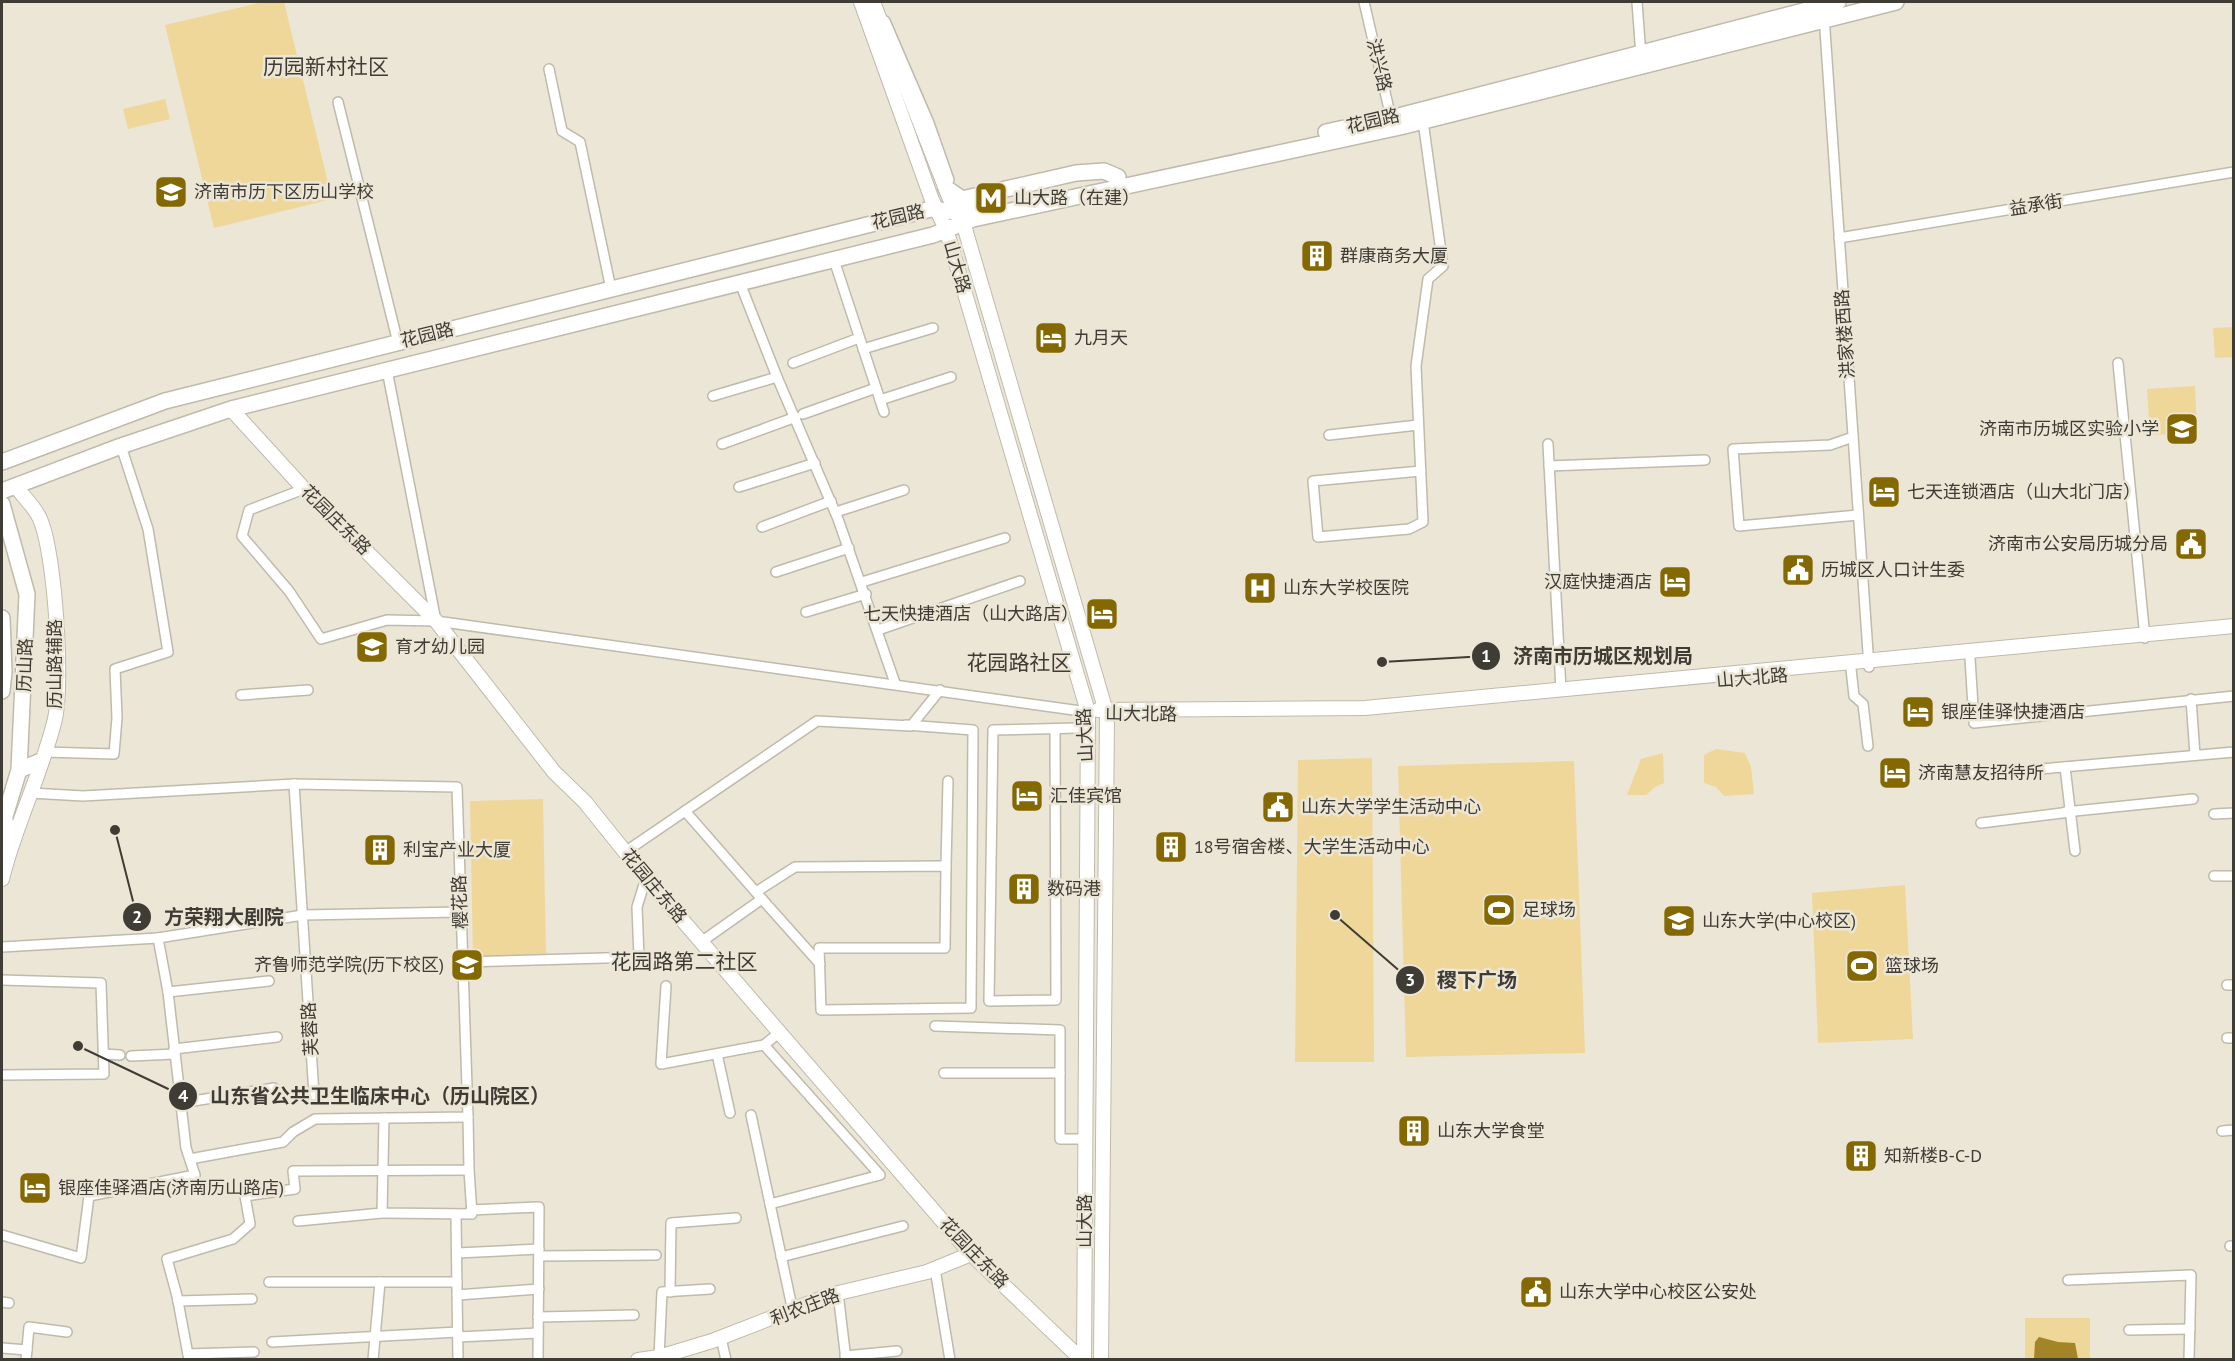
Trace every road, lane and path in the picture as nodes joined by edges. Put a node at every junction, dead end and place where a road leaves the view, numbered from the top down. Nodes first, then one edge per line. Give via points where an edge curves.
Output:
1 (861, 2) edge
2 (1364, 2) edge
3 (1636, 2) edge
4 (1838, 2) edge
5 (1896, 2) edge
6 (874, 4) edge
7 (1823, 10) edge
8 (1641, 60) junction
9 (549, 69) dead end
10 (338, 102) dead end
11 (1423, 121) junction
12 (1392, 123) junction
13 (2234, 172) edge
14 (1118, 177) junction
15 (950, 192) junction
16 (938, 211) junction
17 (960, 217) junction
18 (946, 229) junction
19 (1839, 238) junction
20 (834, 260) junction
21 (740, 283) junction
22 (611, 289) junction
23 (933, 328) dead end
24 (859, 338) junction
25 (398, 343) junction
26 (863, 349) junction
27 (793, 363) dead end
28 (2118, 363) dead end
29 (387, 370) junction
30 (777, 376) junction
31 (951, 376) dead end
32 (876, 388) junction
33 (712, 396) dead end
34 (880, 400) junction
35 (231, 409) junction
36 (884, 412) dead end
37 (799, 415) junction
38 (1418, 424) junction
39 (1329, 435) dead end
40 (1852, 437) junction
41 (722, 444) dead end
42 (1548, 444) dead end
43 (121, 446) junction
44 (1705, 460) dead end
45 (2, 462) edge
46 (815, 463) junction
47 (1549, 466) junction
48 (1420, 471) junction
49 (739, 487) dead end
50 (8, 488) edge
51 (304, 489) junction
52 (904, 490) dead end
53 (831, 501) junction
54 (2, 504) edge
55 (836, 512) junction
56 (1858, 515) junction
57 (762, 527) dead end
58 (1005, 538) dead end
59 (849, 549) junction
60 (776, 572) dead end
61 (1020, 581) dead end
62 (862, 582) junction
63 (866, 594) junction
64 (806, 612) dead end
65 (436, 621) junction
66 (2, 626) edge
67 (2234, 626) edge
68 (878, 630) junction
69 (2234, 632) edge
70 (2145, 638) junction
71 (1970, 658) junction
72 (1868, 665) junction
73 (1851, 669) junction
74 (895, 683) junction
75 (308, 690) dead end
76 (940, 690) junction
77 (1561, 690) junction
78 (2, 691) edge
79 (241, 695) dead end
80 (2234, 696) edge
81 (2191, 699) junction
82 (1088, 712) junction
83 (1107, 712) junction
84 (911, 726) junction
85 (1078, 728) dead end
86 (1055, 729) junction
87 (1868, 746) dead end
88 (2234, 752) edge
89 (2195, 754) junction
90 (42, 757) junction
91 (2065, 767) junction
92 (19, 770) junction
93 (1973, 775) dead end
94 (948, 781) dead end
95 (294, 784) junction
96 (31, 794) junction
97 (2193, 799) dead end
98 (685, 811) junction
99 (2068, 812) junction
100 (2234, 813) edge
101 (2214, 814) dead end
102 (3, 823) edge
103 (1981, 823) dead end
104 (10, 846) junction
105 (2075, 851) dead end
106 (625, 852) junction
107 (946, 866) junction
108 (2214, 876) dead end
109 (2234, 876) edge
110 (646, 878) junction
111 (2, 879) edge
112 (759, 896) junction
113 (460, 912) junction
114 (303, 915) junction
115 (158, 938) junction
116 (701, 942) junction
117 (2, 947) edge
118 (462, 962) junction
119 (819, 964) junction
120 (2, 980) edge
121 (269, 981) dead end
122 (666, 986) dead end
123 (168, 992) junction
124 (935, 1026) dead end
125 (780, 1032) junction
126 (277, 1036) dead end
127 (764, 1045) junction
128 (175, 1052) junction
129 (103, 1053) junction
130 (717, 1054) junction
131 (120, 1055) dead end
132 (131, 1056) dead end
133 (1060, 1072) junction
134 (944, 1073) dead end
135 (2, 1075) edge
136 (274, 1088) dead end
137 (314, 1095) dead end
138 (181, 1103) junction
139 (730, 1113) dead end
140 (752, 1115) dead end
141 (468, 1117) junction
142 (384, 1118) junction
143 (2234, 1130) edge
144 (2222, 1131) dead end
145 (1085, 1139) junction
146 (190, 1160) junction
147 (469, 1170) junction
148 (383, 1171) junction
149 (770, 1204) junction
150 (471, 1210) junction
151 (382, 1213) junction
152 (456, 1217) dead end
153 (736, 1218) dead end
154 (298, 1221) dead end
155 (903, 1226) dead end
156 (2, 1235) edge
157 (456, 1253) junction
158 (539, 1253) junction
159 (656, 1254) dead end
160 (971, 1254) junction
161 (782, 1257) junction
162 (935, 1269) junction
163 (2068, 1280) dead end
164 (457, 1281) junction
165 (268, 1282) dead end
166 (380, 1282) junction
167 (538, 1289) junction
168 (710, 1289) dead end
169 (670, 1292) junction
170 (838, 1293) junction
171 (457, 1294) junction
172 (252, 1299) dead end
173 (178, 1301) junction
174 (792, 1307) dead end
175 (634, 1315) dead end
176 (538, 1317) junction
177 (2190, 1329) junction
178 (2129, 1330) dead end
179 (67, 1332) dead end
180 (538, 1333) junction
181 (458, 1334) junction
182 (375, 1336) junction
183 (721, 1338) junction
184 (272, 1342) dead end
185 (2, 1348) edge
186 (897, 1351) dead end
187 (254, 1352) dead end
188 (27, 1355) edge
189 (189, 1357) edge
190 (659, 1357) junction
191 (845, 1358) edge
192 (374, 1359) edge
193 (458, 1359) edge
194 (538, 1359) edge
195 (638, 1359) edge
196 (726, 1359) edge
197 (950, 1359) edge
198 (1083, 1359) edge
199 (1101, 1359) edge
200 (2189, 1359) edge

1 - 16 main road, 山大路
2 - 12 street, 洪兴路
3 - 8 street
4 - 7 main road, 花园路
5 - 7 main road, 花园路
6 - 15 main road, 山大路
7 - 8 main road, 花园路
7 - 19 street, 洪家楼西路
8 - 11 main road, 花园路
8 - 12 main road, 花园路
9 - 22 street via 562,131 580,142
10 - 25 street
11 - 12 main road, 花园路
11 - 38 street via 1443,266 1428,279 1416,366
12 - 14 main road, 花园路
12 - 17 main road, 花园路
13 - 19 street, 益承街
14 - 15 main road via 1104,171 1076,173 962,199
14 - 17 main road, 花园路
15 - 17 main road, 山大路
16 - 17 main road, 花园路
16 - 18 main road, 山大路
16 - 22 main road, 花园路 via 931,209
17 - 18 main road, 花园路
17 - 83 main road, 山大路
18 - 20 main road, 花园路
18 - 82 main road, 山大路
19 - 40 street, 洪家楼西路
20 - 21 main road, 花园路
20 - 24 street
21 - 29 main road, 花园路
21 - 30 street
22 - 25 main road, 花园路
23 - 26 street
24 - 26 street
24 - 27 street
25 - 45 main road, 花园路 via 165,401
26 - 32 street
28 - 70 street
29 - 35 main road, 花园路
29 - 65 street
30 - 33 street
30 - 37 street
31 - 34 street
32 - 34 street
32 - 37 street
34 - 36 street
35 - 43 main road, 花园路
35 - 51 main road, 花园庄东路
37 - 41 street
37 - 46 street
38 - 39 street
38 - 48 street
40 - 56 street, 洪家楼西路
40 - 56 street via 1830,445 1733,449 1739,526
42 - 47 street
43 - 50 main road, 花园路
43 - 90 street via 148,529 168,651 115,669 114,754
44 - 47 street
46 - 49 street
46 - 53 street
47 - 77 street
48 - 48 street via 1423,522 1409,529 1318,537 1313,481
50 - 90 main road, 历山路辅路 via 40,519 54,580 55,722
51 - 65 main road, 花园庄东路
51 - 65 street via 249,510 242,536 289,591 321,639 387,620
52 - 55 street
53 - 55 street
53 - 57 street
54 - 92 main road, 历山路 via 27,594
55 - 59 street
56 - 72 street, 洪家楼西路
58 - 62 street
59 - 60 street
59 - 62 street
61 - 68 street
62 - 63 street
63 - 64 street
63 - 68 street
65 - 74 street
65 - 106 main road, 花园庄东路 via 554,772 585,802
66 - 78 main road, 历山路
67 - 70 main road, 山大北路
68 - 74 street
69 - 70 main road, 山大北路
70 - 71 main road, 山大北路
70 - 72 main road, 山大北路
71 - 72 main road, 山大北路
71 - 81 street via 1974,723
72 - 73 main road, 山大北路
72 - 77 main road, 山大北路
73 - 83 main road, 山大北路 via 1377,713
73 - 87 street via 1854,696 1863,704
74 - 76 street
75 - 79 street
76 - 82 street
76 - 84 street
77 - 83 main road, 山大北路 via 1365,708
80 - 81 street
81 - 89 street
82 - 83 main road, 山大北路
82 - 145 main road, 山大路
83 - 199 main road, 山大路
84 - 98 street via 817,721
84 - 119 street via 974,730 971,1008 821,1010
85 - 86 street
86 - 86 street via 993,730 989,1001 1056,1000
88 - 89 street
89 - 91 street
90 - 92 main road
90 - 96 main road, 历山路辅路
91 - 93 street
91 - 99 street
92 - 102 main road, 历山路
94 - 107 street
95 - 96 street via 84,796
95 - 113 street, 樱花路 via 457,787
95 - 114 street, 芙蓉路
96 - 104 main road, 历山路辅路
97 - 99 street
98 - 106 street
98 - 112 street
99 - 103 street
99 - 105 street
100 - 101 street
102 - 104 main road
104 - 111 main road, 历山路辅路
106 - 110 main road, 花园庄东路
107 - 112 street via 795,867
107 - 119 street via 945,948 819,948
108 - 109 street
110 - 116 main road, 花园庄东路
110 - 118 street via 637,907 639,957
112 - 116 street
112 - 119 street
113 - 114 street
113 - 118 street, 樱花路
114 - 115 street
114 - 137 street, 芙蓉路
115 - 117 street
115 - 123 street
116 - 125 main road, 花园庄东路
118 - 141 street, 樱花路
120 - 129 street via 101,983
121 - 123 street
122 - 130 street via 661,1064
123 - 128 street
124 - 133 street via 1060,1030
125 - 127 street
125 - 160 main road, 花园庄东路
126 - 128 street
127 - 130 street
127 - 149 street via 880,1175
128 - 132 street
128 - 138 street
129 - 131 street
129 - 135 street via 104,1074
130 - 139 street
133 - 134 street
133 - 145 street via 1060,1139
136 - 138 street
138 - 146 street
140 - 149 street
141 - 142 street
141 - 147 street, 樱花路
142 - 146 street via 315,1119 293,1132 284,1143
142 - 148 street
143 - 144 street
145 - 198 main road, 山大路
146 - 156 street via 195,1175 89,1196 81,1258
147 - 148 street
147 - 150 street, 樱花路
148 - 151 street
148 - 173 street via 294,1171 295,1189 245,1196 250,1224 233,1239 167,1259
149 - 161 street
150 - 151 street via 472,1214
150 - 158 street via 539,1207
151 - 154 street
152 - 157 street
153 - 169 street via 671,1223
155 - 161 street
157 - 158 street
157 - 164 street
158 - 159 street
158 - 167 street
160 - 162 main road, 利农庄路
160 - 198 main road, 花园庄东路
161 - 174 street
162 - 170 main road, 利农庄路
162 - 197 street
163 - 177 street via 2191,1275
164 - 166 street
164 - 171 street
165 - 166 street
166 - 182 street
167 - 171 street
167 - 176 street
168 - 169 street
169 - 190 street via 663,1292
170 - 183 main road, 利农庄路
170 - 191 street
171 - 181 street
172 - 173 street
173 - 189 street
175 - 176 street
176 - 180 street
177 - 178 street
177 - 200 street
179 - 188 street via 28,1327
180 - 181 street
180 - 194 street
181 - 182 street
181 - 193 street
182 - 184 street
182 - 192 street
183 - 190 main road, 利农庄路
183 - 196 street
185 - 188 street
186 - 191 street
187 - 189 street
190 - 195 main road, 利农庄路

